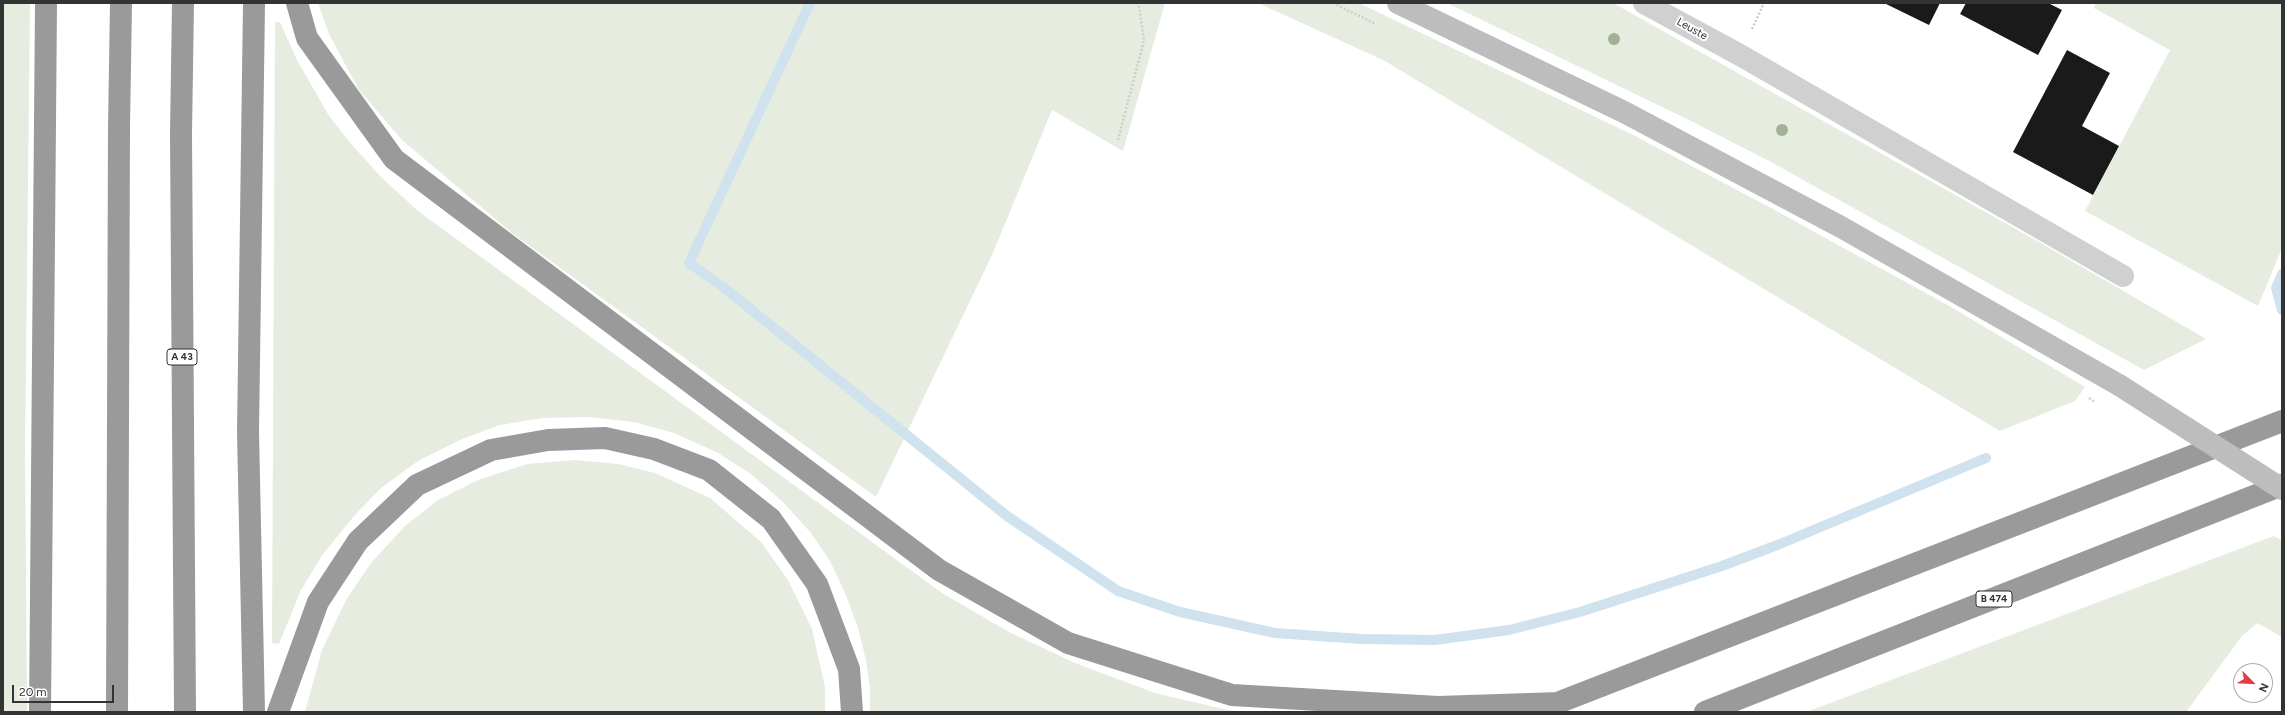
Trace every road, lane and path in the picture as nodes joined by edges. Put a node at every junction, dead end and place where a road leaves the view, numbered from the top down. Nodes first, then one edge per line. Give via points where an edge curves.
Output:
1 (46, 3) edge
2 (121, 3) edge
3 (183, 3) edge
4 (254, 3) edge
5 (297, 3) edge
6 (1136, 3) edge
7 (1333, 3) edge
8 (1398, 3) edge
9 (1644, 3) edge
10 (1384, 27) dead end
11 (1118, 140) dead end
12 (2124, 276) dead end
13 (2082, 394) dead end
14 (2089, 398) dead end
15 (2282, 421) edge
16 (2282, 485) edge
17 (2282, 489) edge
18 (1560, 703) junction
19 (40, 712) edge
20 (117, 712) edge
21 (185, 712) edge
22 (254, 712) edge
23 (278, 712) edge
24 (852, 712) edge
25 (1532, 712) edge
26 (1705, 712) edge

1 - 19 highway
2 - 20 highway
3 - 21 highway, A 43 via 181,142
4 - 22 highway via 248,432
5 - 18 highway via 307,38 394,159 939,570 1068,643 1232,695 1438,707
6 - 11 path via 1139,7 1144,40
7 - 10 path
8 - 17 main road, bridge via 1624,112 1841,226 2119,385
9 - 12 street, Leuste via 1740,55
13 - 14 path
15 - 18 highway
16 - 26 highway, B 474
18 - 25 highway
23 - 24 highway via 318,602 358,541 417,485 491,450 548,440 605,438 654,449 709,470 771,519 817,584 849,669

